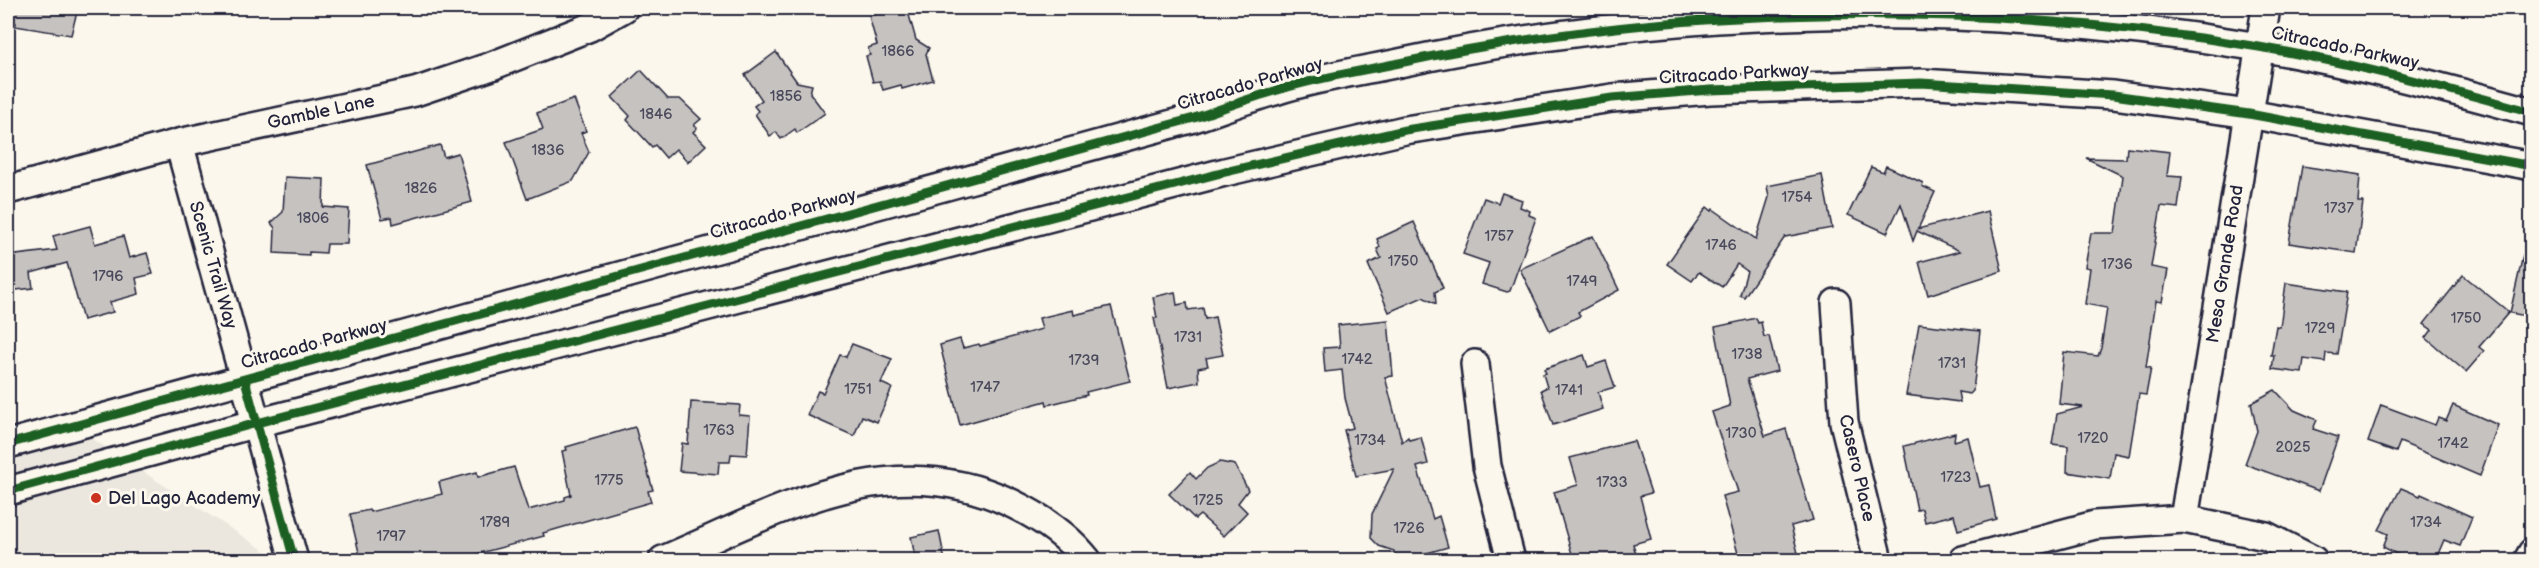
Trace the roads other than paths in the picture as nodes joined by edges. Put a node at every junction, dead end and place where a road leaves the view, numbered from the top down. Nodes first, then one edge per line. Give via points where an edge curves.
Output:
1 (624, 8) edge
2 (2266, 8) edge
3 (585, 17) edge
4 (2260, 47) junction
5 (2532, 112) edge
6 (2249, 114) junction
7 (178, 143) junction
8 (2532, 166) edge
9 (8, 190) edge
10 (1836, 303) dead end
11 (1475, 364) dead end
12 (245, 380) junction
13 (257, 423) junction
14 (8, 444) edge
15 (8, 491) edge
16 (2184, 519) junction
17 (2532, 553) edge
18 (294, 561) edge
19 (663, 561) edge
20 (1087, 561) edge
21 (1511, 561) edge
22 (1878, 561) edge
23 (1963, 561) edge
24 (2313, 561) edge
25 (2528, 561) edge

1 - 3 street, Gamble Lane
2 - 4 street, Mesa Grande Road
3 - 7 street, Gamble Lane via 489,67 415,92
4 - 5 street, Citracado Parkway via 2430,84
4 - 6 street, Mesa Grande Road
4 - 12 street, Citracado Parkway via 2110,26 1993,17 1866,15 1648,25 1447,53 1279,89 1182,121
6 - 8 street, Citracado Parkway
6 - 13 street, Citracado Parkway via 2113,95 1921,83 1710,90 1612,98 1492,115 1405,130 1225,172
6 - 16 street, Mesa Grande Road
7 - 9 street, Gamble Lane
7 - 12 street, Scenic Trail Way
10 - 22 street, Casero Place via 1844,422
11 - 21 street via 1486,466
12 - 13 street, Scenic Trail Way
12 - 14 street, Citracado Parkway
13 - 15 street, Citracado Parkway
13 - 18 street, Scenic Trail Way
16 - 23 street via 2095,525
16 - 24 street via 2266,536
17 - 25 street
19 - 20 street via 799,503 873,482 906,478 952,482 991,493 1053,528

